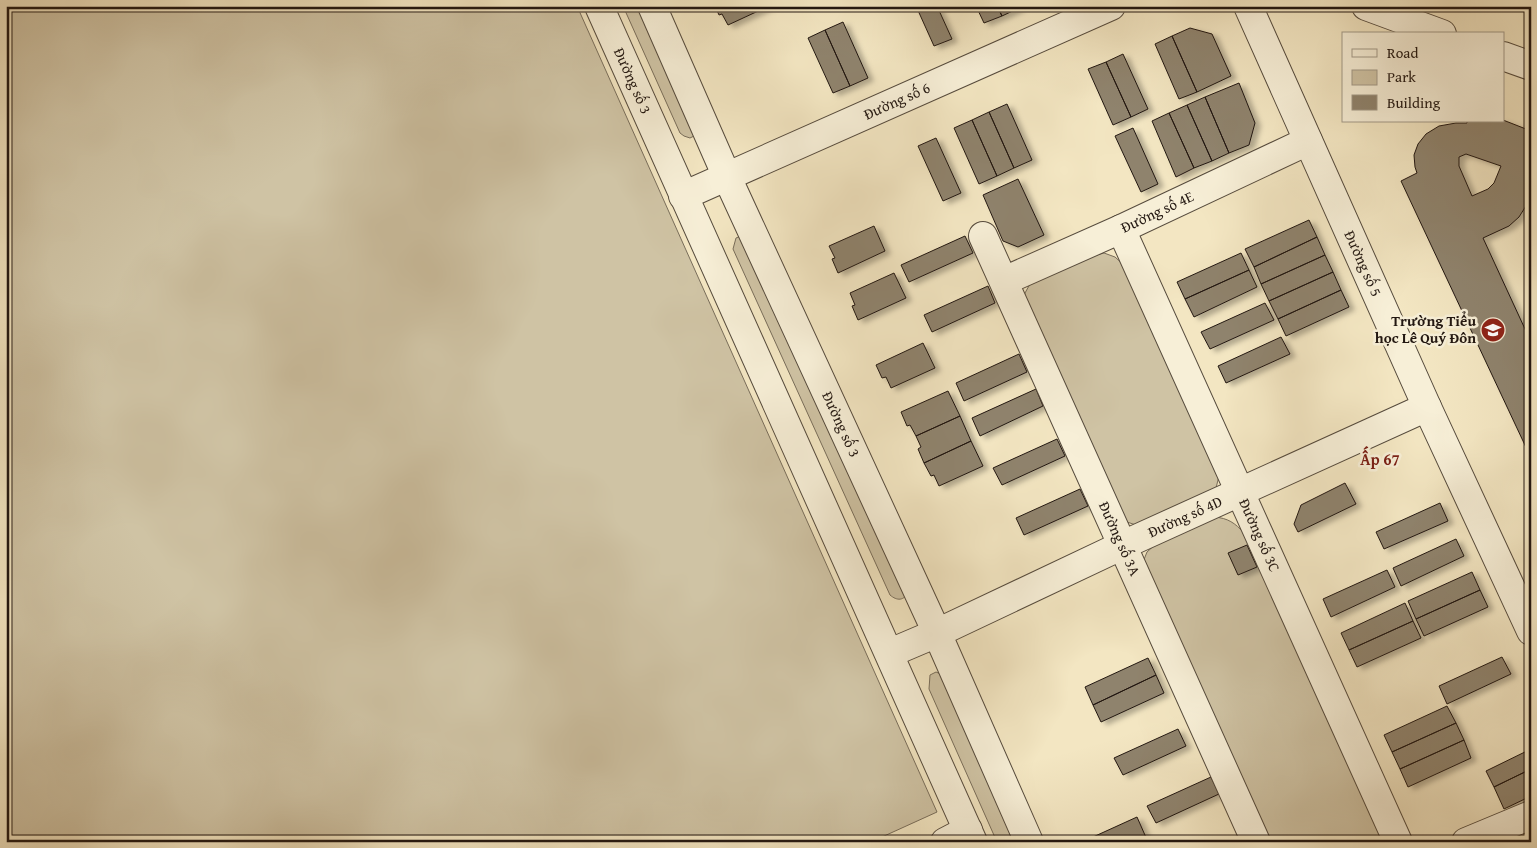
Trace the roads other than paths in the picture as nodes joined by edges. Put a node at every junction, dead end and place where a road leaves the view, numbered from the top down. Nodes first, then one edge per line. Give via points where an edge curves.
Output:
1 (599, 6) edge
2 (652, 6) edge
3 (1111, 6) edge
4 (1248, 6) edge
5 (1366, 6) edge
6 (1437, 32) edge
7 (1504, 56) edge
8 (1531, 66) edge
9 (1308, 141) junction
10 (727, 178) junction
11 (683, 196) junction
12 (1121, 229) junction
13 (983, 236) dead end
14 (1004, 281) junction
15 (1427, 407) junction
16 (1239, 492) junction
17 (1123, 545) junction
18 (1527, 613) edge
19 (937, 633) junction
20 (890, 653) junction
21 (1531, 815) edge
22 (962, 838) edge
23 (1030, 842) edge
24 (1256, 842) edge
25 (1398, 842) edge
26 (1466, 842) edge

1 - 11 street, Đường số 3
2 - 10 street, Đường số 3
3 - 10 street, Đường số 6
4 - 9 street, Đường số 5
5 - 6 street
7 - 8 street
9 - 12 street, Đường số 4E
9 - 15 street, Đường số 5
10 - 11 street, Đường số 6
10 - 19 street, Đường số 3
11 - 20 street, Đường số 3
12 - 14 street, Đường số 4E
12 - 16 street, Đường số 3C
13 - 14 street, Đường số 3A
14 - 17 street, Đường số 3A
15 - 16 street, Đường số 4D
15 - 18 street, Đường số 5
16 - 17 street, Đường số 4D
16 - 25 street, Đường số 3C
17 - 19 street, Đường số 4D
17 - 24 street, Đường số 3A
19 - 20 street, Đường số 4D
19 - 23 street, Đường số 3
20 - 22 street, Đường số 3
21 - 26 street

